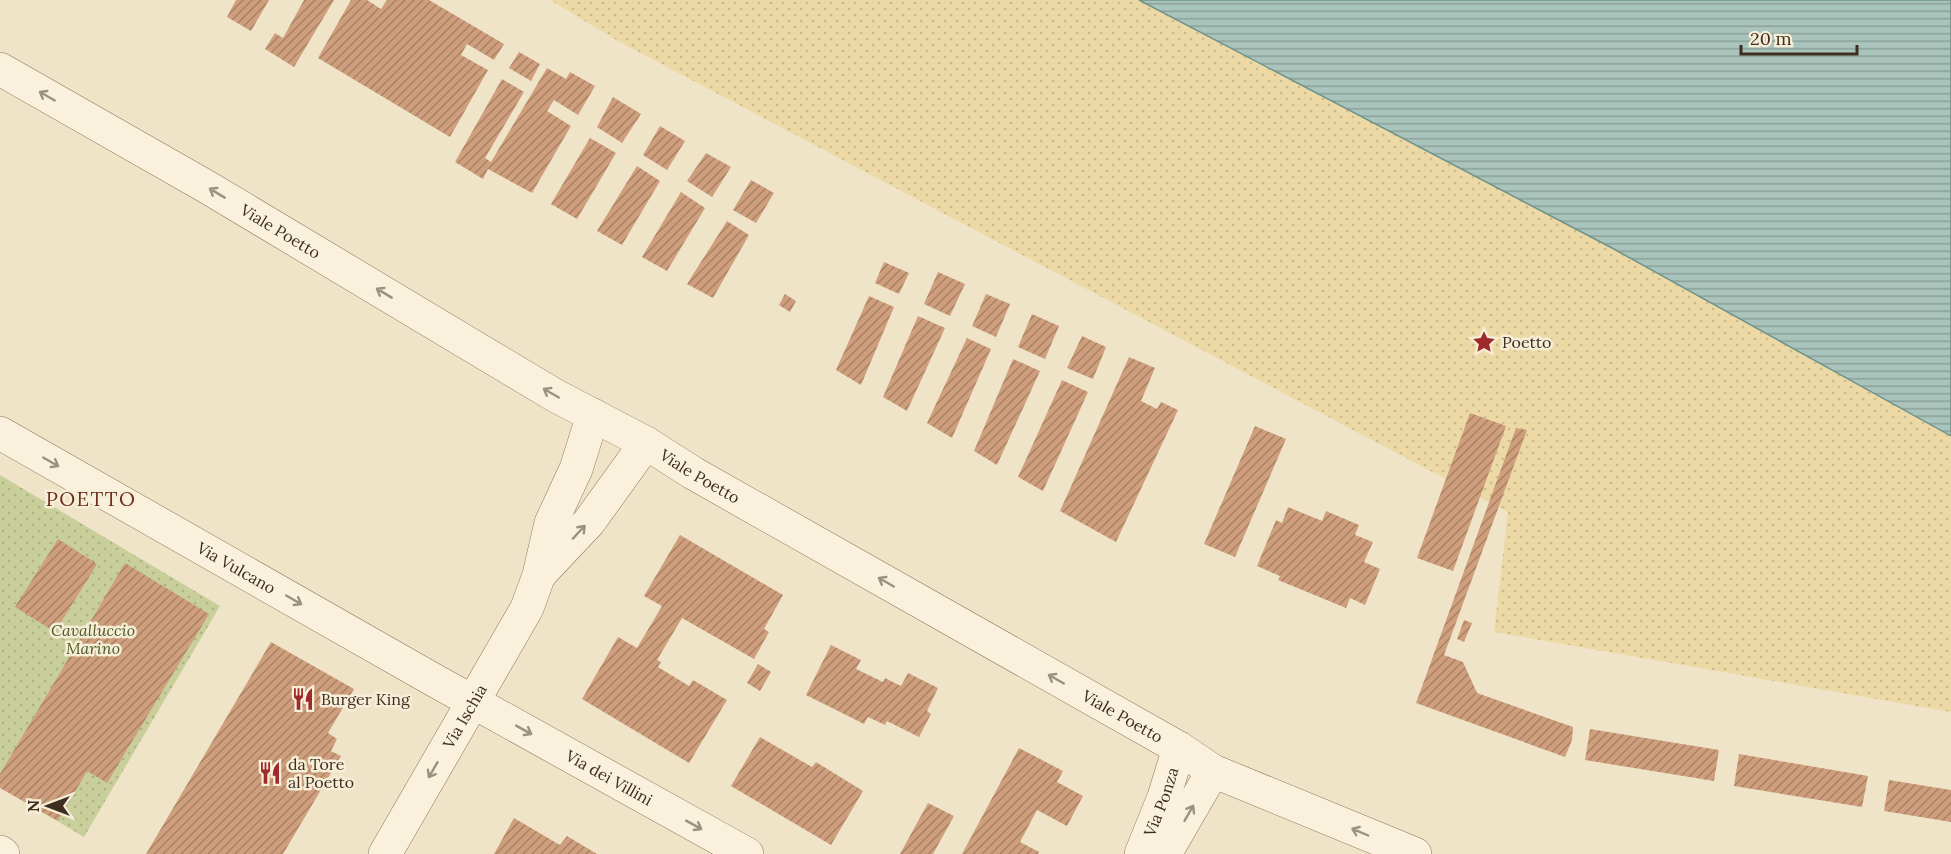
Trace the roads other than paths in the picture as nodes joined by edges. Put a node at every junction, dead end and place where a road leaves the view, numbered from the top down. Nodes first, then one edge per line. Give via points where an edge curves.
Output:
1 (0, 69) edge
2 (593, 415) junction
3 (0, 433) edge
4 (646, 444) junction
5 (539, 575) junction
6 (473, 701) junction
7 (1179, 748) junction
8 (1213, 771) junction
9 (385, 854) edge
10 (747, 854) edge
11 (1141, 854) edge
12 (1165, 854) edge
13 (1415, 854) edge

2 -> 1 street, Viale Poetto
2 - 4 street, Viale Poetto
2 - 5 street, Via Ischia via 576,469 551,523
3 -> 6 street, Via Vulcano
5 -> 4 street, Via Ischia via 589,522
7 -> 4 street, Viale Poetto
5 - 6 street, Via Ischia via 527,609
6 -> 9 street, Via Ischia
6 -> 10 street, Via dei Villini
7 - 8 street, Viale Poetto
7 - 11 street, Via Ponza
12 -> 8 street, Via Ponza
13 -> 8 street, Viale Poetto

